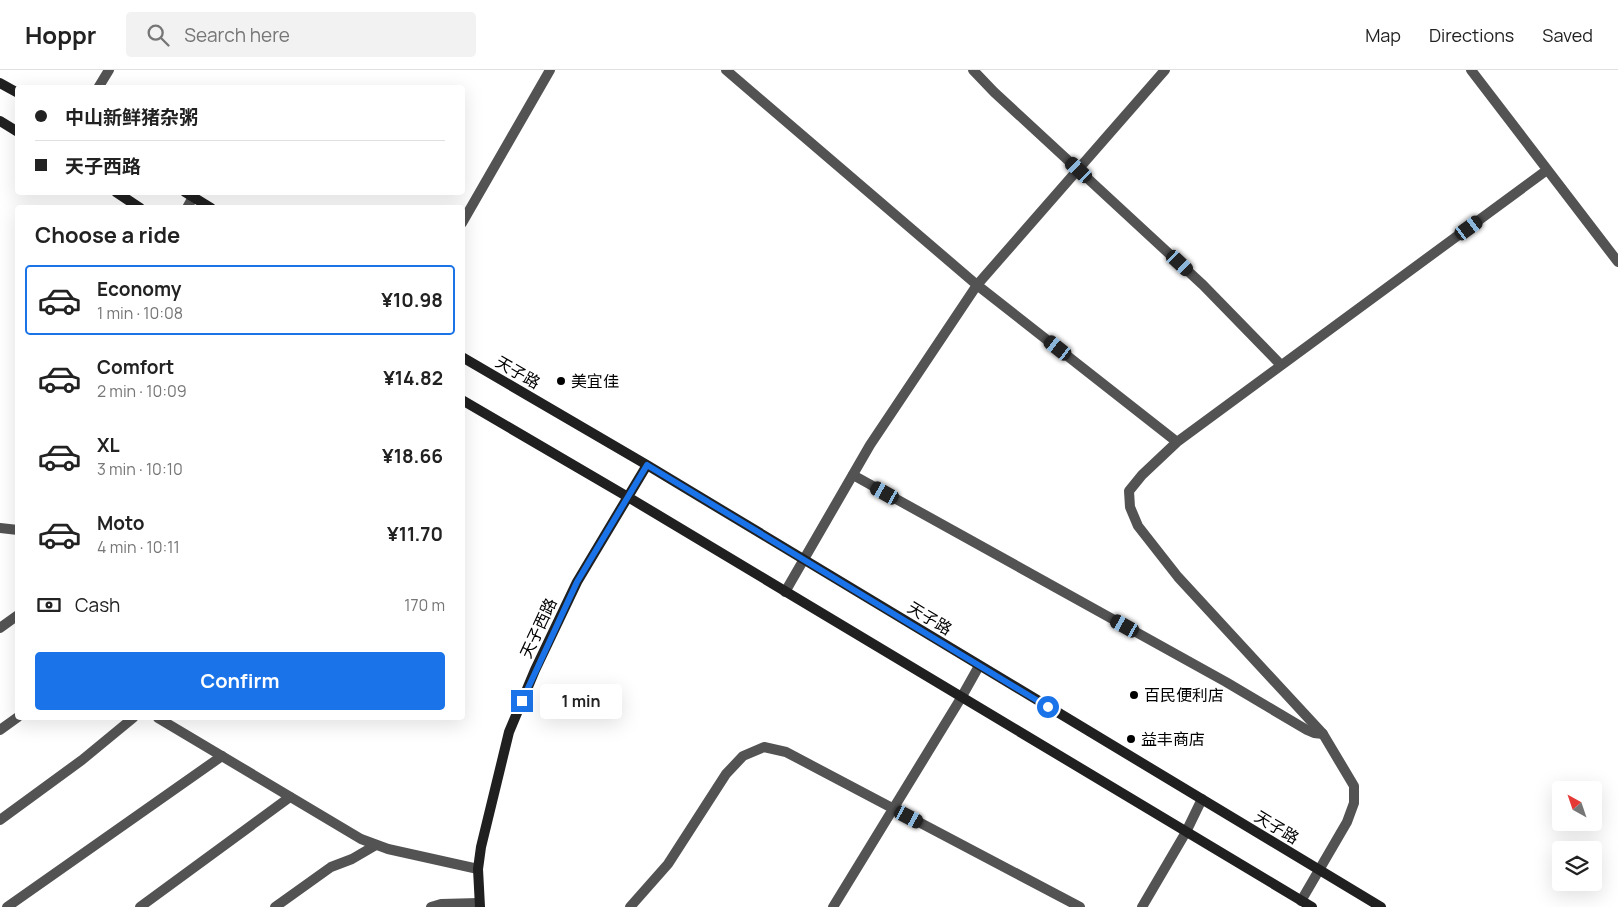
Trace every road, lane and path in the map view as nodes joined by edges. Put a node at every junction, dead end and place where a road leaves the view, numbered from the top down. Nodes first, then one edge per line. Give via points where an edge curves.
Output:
1 (109, 70) edge
2 (550, 70) edge
3 (726, 70) edge
4 (973, 70) edge
5 (1164, 70) edge
6 (1471, 70) edge
7 (0, 83) edge
8 (100, 85) edge
9 (15, 91) edge
10 (0, 121) edge
11 (15, 130) edge
12 (1079, 170) junction
13 (1547, 170) junction
14 (120, 195) edge
15 (189, 195) edge
16 (136, 205) edge
17 (205, 205) edge
18 (465, 218) edge
19 (1618, 262) edge
20 (977, 285) junction
21 (465, 359) edge
22 (1281, 365) junction
23 (465, 402) edge
24 (1177, 442) junction
25 (647, 465) junction
26 (853, 475) junction
27 (628, 497) junction
28 (0, 528) edge
29 (15, 530) edge
30 (804, 561) junction
31 (784, 592) junction
32 (15, 617) edge
33 (0, 628) edge
34 (979, 666) junction
35 (961, 698) junction
36 (15, 719) edge
37 (132, 720) edge
38 (161, 720) edge
39 (0, 730) edge
40 (1323, 734) junction
41 (222, 756) junction
42 (290, 797) junction
43 (1202, 799) junction
44 (893, 809) junction
45 (0, 820) edge
46 (1186, 832) junction
47 (376, 845) junction
48 (478, 869) junction
49 (1319, 870) junction
50 (1301, 901) junction
51 (479, 905) edge
52 (7, 907) edge
53 (140, 907) edge
54 (275, 907) edge
55 (431, 907) edge
56 (630, 907) edge
57 (833, 907) edge
58 (1080, 907) edge
59 (1142, 907) edge
60 (1312, 907) edge
61 (1381, 907) edge

1 - 8 street
2 - 18 street
3 - 20 street
4 - 12 street
5 - 12 street
6 - 13 street
7 - 9 street
10 - 11 street
12 - 20 street
12 - 22 street via 1231,312
13 - 19 street
13 - 22 street
14 - 16 street
15 - 17 street
20 - 24 street
20 - 26 street
21 - 25 street, 天子路
22 - 24 street
23 - 27 street
24 - 40 street via 1129,491 1130,508 1138,526 1178,577
25 - 27 street, 天子西路
25 - 30 street, 天子路
26 - 30 street
26 - 40 street via 1307,730
27 - 31 street
27 - 48 street, 天子西路 via 577,582 509,732
28 - 29 street
30 - 31 street
30 - 34 street, 天子路
31 - 35 street
32 - 33 street
34 - 35 street
34 - 43 street, 天子路
35 - 44 street
35 - 46 street
36 - 39 street
37 - 45 street
38 - 41 street
40 - 49 street via 1354,786 1354,803 1347,822
41 - 42 street
41 - 52 street
42 - 47 street
42 - 53 street
43 - 46 street
43 - 49 street, 天子路
44 - 56 street via 786,752 764,747 743,756 726,774 668,864
44 - 57 street
44 - 58 street
46 - 50 street
46 - 59 street
47 - 48 street
47 - 54 street via 331,867
48 - 51 street, 天子西路
49 - 50 street
49 - 61 street, 天子路
50 - 60 street
51 - 55 street via 441,904

